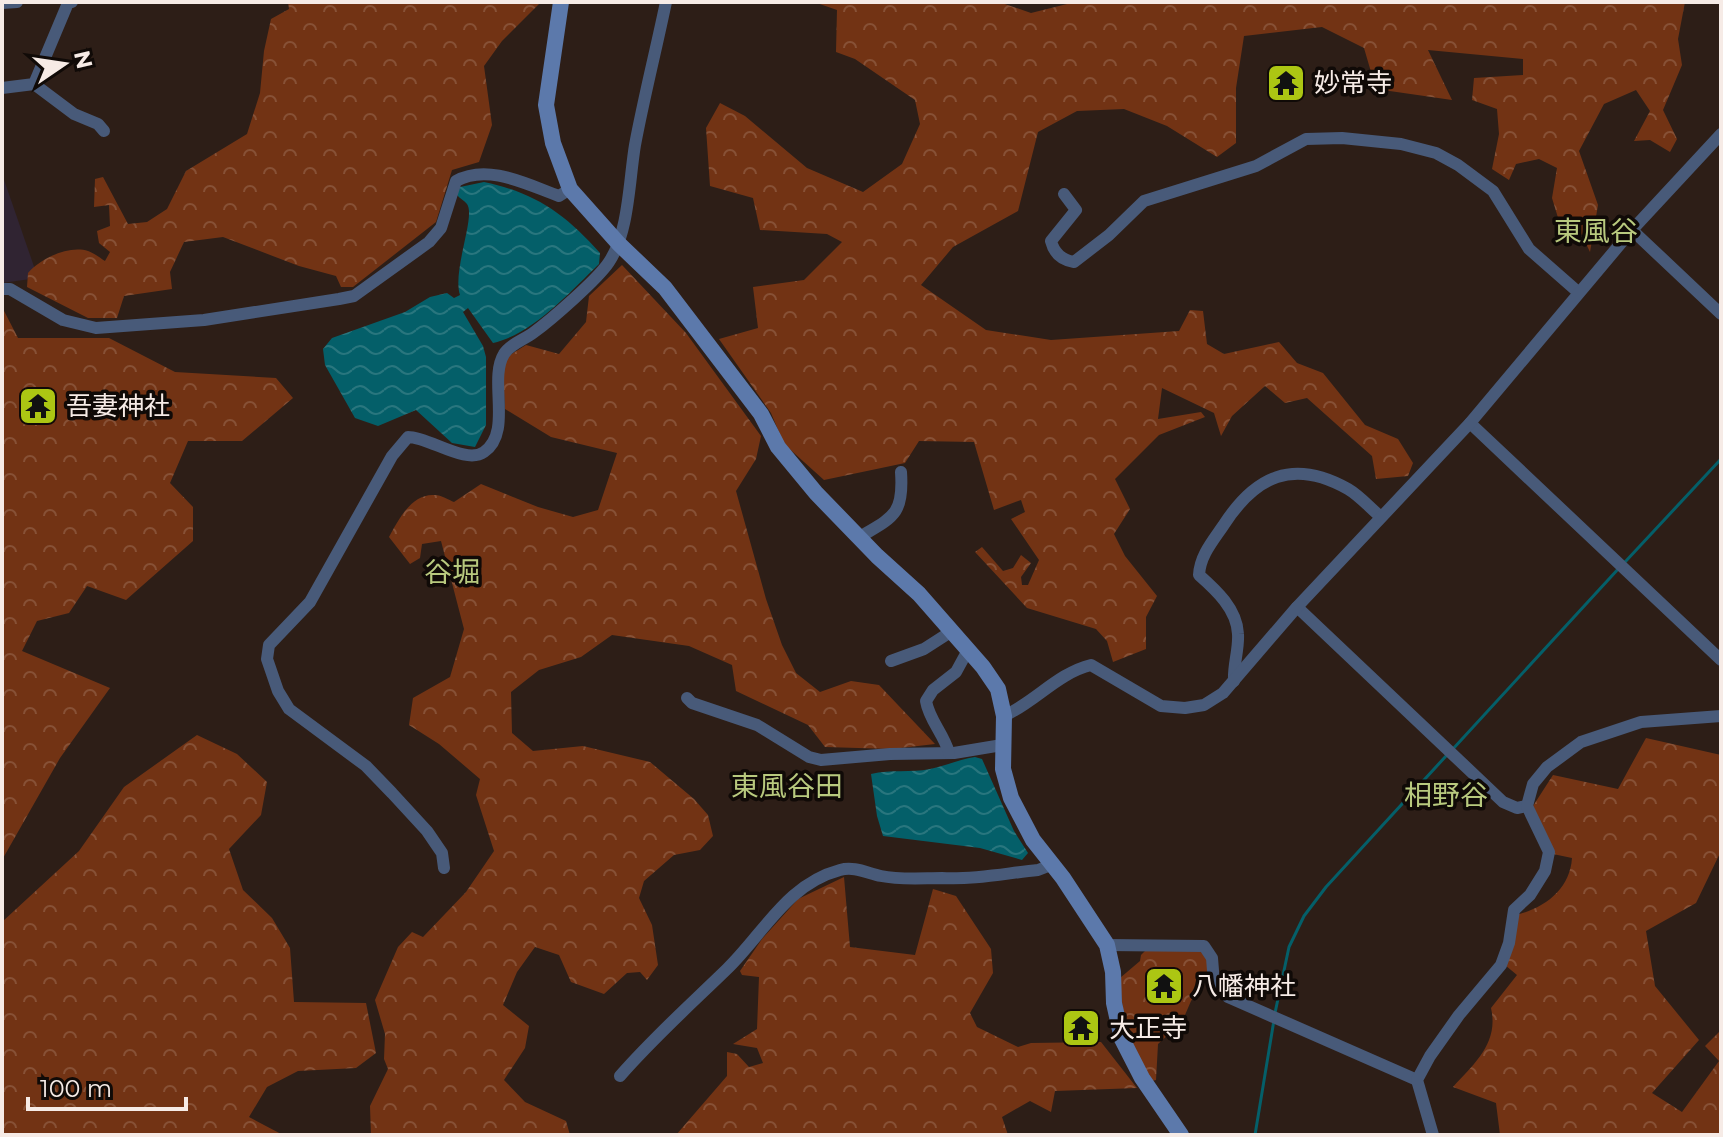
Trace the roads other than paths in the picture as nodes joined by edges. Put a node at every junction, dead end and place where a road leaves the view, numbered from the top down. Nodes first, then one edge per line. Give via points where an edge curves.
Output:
1 (17, 2) edge
2 (68, 2) edge
3 (561, 2) edge
4 (666, 2) edge
5 (2, 3) edge
6 (34, 84) junction
7 (2, 88) edge
8 (104, 131) dead end
9 (1721, 134) edge
10 (570, 189) junction
11 (1064, 194) dead end
12 (1632, 230) junction
13 (619, 244) junction
14 (2, 289) edge
15 (1578, 292) junction
16 (1721, 314) edge
17 (1470, 423) junction
18 (901, 472) dead end
19 (1381, 517) junction
20 (858, 538) junction
21 (1297, 607) junction
22 (952, 631) junction
23 (968, 650) junction
24 (1721, 660) edge
25 (891, 661) dead end
26 (1234, 681) junction
27 (687, 698) dead end
28 (1004, 716) junction
29 (1721, 716) edge
30 (1002, 745) junction
31 (949, 753) junction
32 (1527, 806) junction
33 (1051, 865) junction
34 (444, 868) dead end
35 (1107, 945) junction
36 (620, 1076) dead end
37 (1417, 1080) junction
38 (1181, 1135) edge
39 (1433, 1135) edge

1 - 5 street
2 - 6 street
3 - 10 street via 546,105 550,134
4 - 13 street
6 - 7 street
6 - 8 street
9 - 12 street
10 - 13 street
10 - 14 street via 559,196 492,173 463,177 456,181 441,228 429,242 354,296 339,299 204,320 96,328 63,320
11 - 15 street via 1076,210 1051,241 1061,258 1074,262 1144,201 1256,166 1306,139 1401,144 1436,153 1493,191 1529,249
12 - 15 street
12 - 16 street
13 - 20 street via 665,288 761,414 778,447
13 - 34 street via 607,265 535,332 504,352 497,377 499,420 484,452 449,451 408,437 392,456 310,602 269,645 267,659 289,709 384,784 427,831 442,853
15 - 17 street
17 - 19 street
17 - 24 street
18 - 20 street via 899,507
19 - 21 street
19 - 26 street via 1349,490 1299,473 1284,473 1256,487 1229,516 1199,562 1199,575 1232,613 1238,634
20 - 22 street
21 - 26 street
21 - 32 street via 1503,802
22 - 23 street
22 - 25 street
23 - 28 street via 998,689
23 - 31 street via 956,672 926,701
26 - 28 street via 1204,705 1161,706 1091,665 1072,671
27 - 31 street via 757,725 821,760
28 - 30 street
29 - 32 street via 1641,722 1581,742 1547,767 1533,784
30 - 31 street
30 - 33 street via 1011,798
32 - 37 street via 1549,852 1545,871 1514,910 1501,965 1459,1015
33 - 35 street
33 - 36 street via 946,879 843,869 822,876 797,891
35 - 37 street via 1204,946 1212,958 1214,983 1228,997
35 - 38 street via 1122,1039
37 - 39 street

